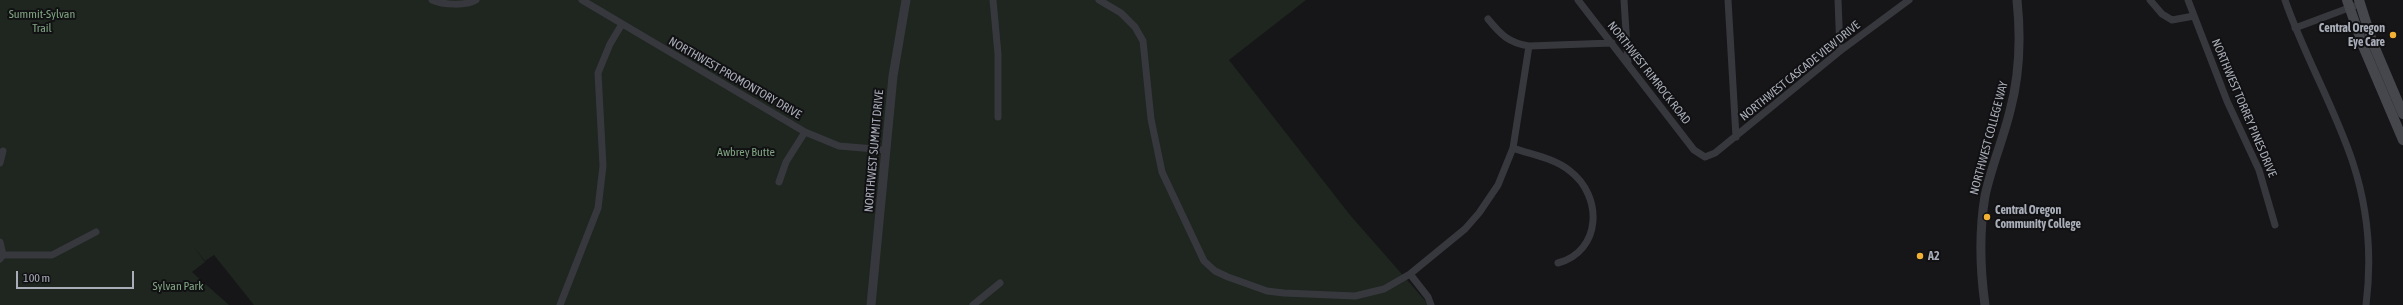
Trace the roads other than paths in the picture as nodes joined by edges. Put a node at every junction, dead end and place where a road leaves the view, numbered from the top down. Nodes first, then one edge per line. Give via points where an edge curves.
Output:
1 (432, 0) edge
2 (476, 0) edge
3 (582, 0) edge
4 (906, 0) edge
5 (993, 0) edge
6 (1099, 0) edge
7 (1578, 0) edge
8 (1624, 0) edge
9 (1728, 0) edge
10 (1838, 0) edge
11 (1909, 0) edge
12 (2017, 0) edge
13 (2150, 0) edge
14 (2188, 0) edge
15 (2284, 0) edge
16 (2359, 2) edge
17 (2348, 4) edge
18 (2194, 16) junction
19 (1488, 19) dead end
20 (622, 24) junction
21 (2295, 28) junction
22 (1612, 43) junction
23 (1529, 46) junction
24 (1840, 50) junction
25 (1628, 63) junction
26 (2403, 114) edge
27 (998, 117) dead end
28 (806, 132) junction
29 (1736, 136) junction
30 (2403, 140) edge
31 (1513, 148) junction
32 (886, 150) junction
33 (3, 151) dead end
34 (1705, 157) joint
35 (0, 163) edge
36 (779, 182) dead end
37 (2275, 225) dead end
38 (96, 232) dead end
39 (0, 242) edge
40 (1, 257) edge
41 (1558, 263) dead end
42 (1410, 274) junction
43 (1000, 283) dead end
44 (560, 305) edge
45 (871, 305) edge
46 (972, 305) edge
47 (1431, 305) edge
48 (1985, 305) edge
49 (2366, 305) edge

1 - 2 street via 438,3 471,3
3 - 20 street, NORTHWEST PROMONTORY DRIVE
4 - 32 street, NORTHWEST SUMMIT DRIVE via 893,76
5 - 27 street via 998,54
6 - 42 street via 1121,12 1135,26 1143,41 1150,119 1162,172 1197,250 1215,271 1267,291 1339,296 1370,293
7 - 22 street, NORTHWEST RIMROCK ROAD
8 - 25 street
9 - 29 street
10 - 24 street
11 - 24 street, NORTHWEST CASCADE VIEW DRIVE
12 - 48 street, NORTHWEST COLLEGE WAY via 2020,44 2018,77 1985,196 1981,234 1981,275
13 - 18 street via 2162,14 2172,20
14 - 18 street, NORTHWEST TORREY PINES DRIVE
15 - 21 street
16 - 17 street
16 - 26 main road via 2372,41
17 - 21 street
17 - 30 main road
18 - 37 street, NORTHWEST TORREY PINES DRIVE via 2227,101 2259,170
19 - 23 street via 1507,39 1516,44
20 - 28 street, NORTHWEST PROMONTORY DRIVE
20 - 44 street via 598,73 603,166 598,208
21 - 49 street via 2342,135 2357,177 2368,237 2369,281
22 - 23 street
22 - 25 street, NORTHWEST RIMROCK ROAD
23 - 31 street
24 - 29 street, NORTHWEST CASCADE VIEW DRIVE
25 - 34 street, NORTHWEST RIMROCK ROAD via 1694,150
28 - 32 street, NORTHWEST PROMONTORY DRIVE via 839,146
28 - 36 street via 786,162
29 - 34 street, NORTHWEST CASCADE VIEW DRIVE via 1711,157
31 - 41 street via 1563,166 1580,180 1587,191 1594,215 1589,238 1577,255
31 - 42 street via 1498,185 1479,213 1460,234
32 - 45 street, NORTHWEST SUMMIT DRIVE
33 - 35 street
38 - 40 street via 52,255
39 - 40 street
42 - 47 street via 1428,297
43 - 46 street

